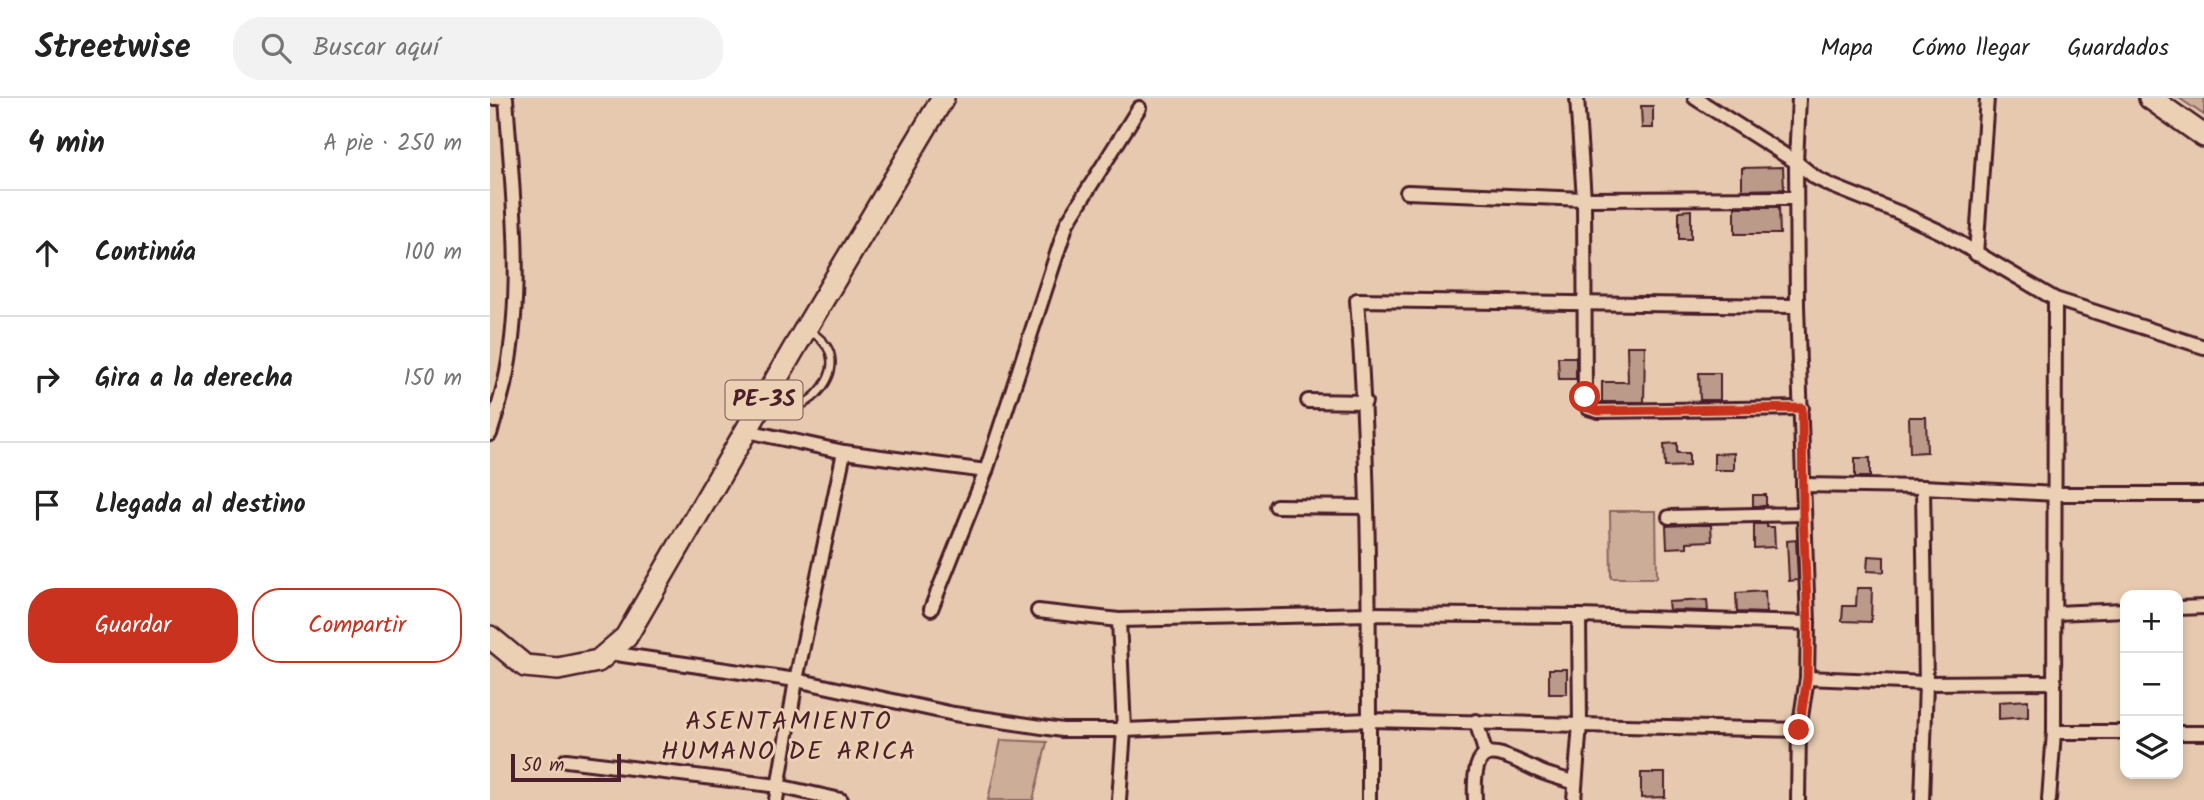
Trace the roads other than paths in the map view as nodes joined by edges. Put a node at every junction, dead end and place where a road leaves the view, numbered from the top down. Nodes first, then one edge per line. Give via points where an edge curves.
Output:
1 (490, 98) edge
2 (497, 98) edge
3 (506, 98) edge
4 (1577, 98) edge
5 (1695, 98) edge
6 (1800, 98) edge
7 (1987, 98) edge
8 (2150, 98) edge
9 (938, 100) edge
10 (1139, 108) dead end
11 (2204, 136) edge
12 (1796, 162) junction
13 (1407, 192) dead end
14 (1796, 198) junction
15 (1584, 199) junction
16 (1976, 254) junction
17 (2055, 299) junction
18 (1586, 303) junction
19 (1797, 306) junction
20 (806, 328) junction
21 (2204, 347) edge
22 (1308, 401) dead end
23 (1365, 402) junction
24 (762, 404) junction
25 (1802, 408) junction
26 (747, 431) junction
27 (490, 434) edge
28 (845, 452) junction
29 (986, 471) junction
30 (1803, 485) junction
31 (1923, 487) junction
32 (2056, 494) junction
33 (2204, 494) edge
34 (1276, 506) dead end
35 (1367, 508) junction
36 (1803, 514) junction
37 (1669, 517) dead end
38 (2204, 607) edge
39 (2183, 608) edge
40 (932, 609) dead end
41 (2120, 610) edge
42 (1038, 611) dead end
43 (2055, 613) junction
44 (1369, 614) junction
45 (1579, 616) junction
46 (1119, 620) junction
47 (1808, 623) junction
48 (490, 638) edge
49 (609, 653) junction
50 (1807, 678) junction
51 (796, 680) junction
52 (2054, 682) junction
53 (1926, 683) junction
54 (1369, 720) junction
55 (1476, 721) junction
56 (1580, 724) junction
57 (1124, 730) junction
58 (1799, 730) junction
59 (2054, 732) junction
60 (2120, 732) edge
61 (2183, 733) edge
62 (2204, 733) edge
63 (1486, 755) junction
64 (566, 760) dead end
65 (1574, 783) junction
66 (778, 786) junction
67 (776, 800) edge
68 (841, 800) edge
69 (1119, 800) edge
70 (1369, 800) edge
71 (1475, 800) edge
72 (1574, 800) edge
73 (1798, 800) edge
74 (1922, 800) edge
75 (2049, 800) edge

1 - 2 street
3 - 27 street via 516,285 507,372
4 - 15 street
5 - 12 street
6 - 12 street
7 - 16 street
8 - 11 highway
9 - 20 highway, PE-3S
10 - 29 street via 1067,223
12 - 14 street
12 - 16 street via 1824,182 1941,232
13 - 15 street
14 - 15 street
14 - 19 street
15 - 18 street
16 - 17 street
17 - 21 street
17 - 32 street
18 - 19 street
18 - 23 street via 1357,300
18 - 25 street via 1588,408
19 - 25 street
20 - 24 highway, PE-3S
20 - 24 lane via 822,339 832,371 809,402 793,408
22 - 23 street
23 - 35 street
24 - 26 highway, PE-3S
25 - 30 street
26 - 28 street
26 - 49 highway, PE-3S via 626,637
28 - 29 street
28 - 51 street
29 - 40 street
30 - 31 street
30 - 36 street
31 - 32 street
31 - 53 street
32 - 33 street
32 - 43 street
34 - 35 street
35 - 44 street
36 - 37 street
36 - 47 street
38 - 39 street
41 - 43 street
42 - 46 street
43 - 52 street
44 - 45 street
44 - 46 street
44 - 54 street
45 - 47 street
45 - 56 street
46 - 57 street
47 - 50 street
48 - 49 highway, PE-3S via 525,666 558,669 598,661
49 - 51 street
50 - 53 street
50 - 58 street
51 - 57 street via 1062,730
51 - 66 street
52 - 53 street
52 - 59 street
53 - 74 street
54 - 55 street
54 - 57 street
54 - 70 street
55 - 56 street
55 - 63 street
56 - 58 street
56 - 65 street
57 - 69 street
58 - 73 street
59 - 60 street
59 - 75 street
61 - 62 street
63 - 65 street via 1512,757
63 - 71 street via 1475,769
64 - 66 street
65 - 72 street
66 - 67 street
66 - 68 street

